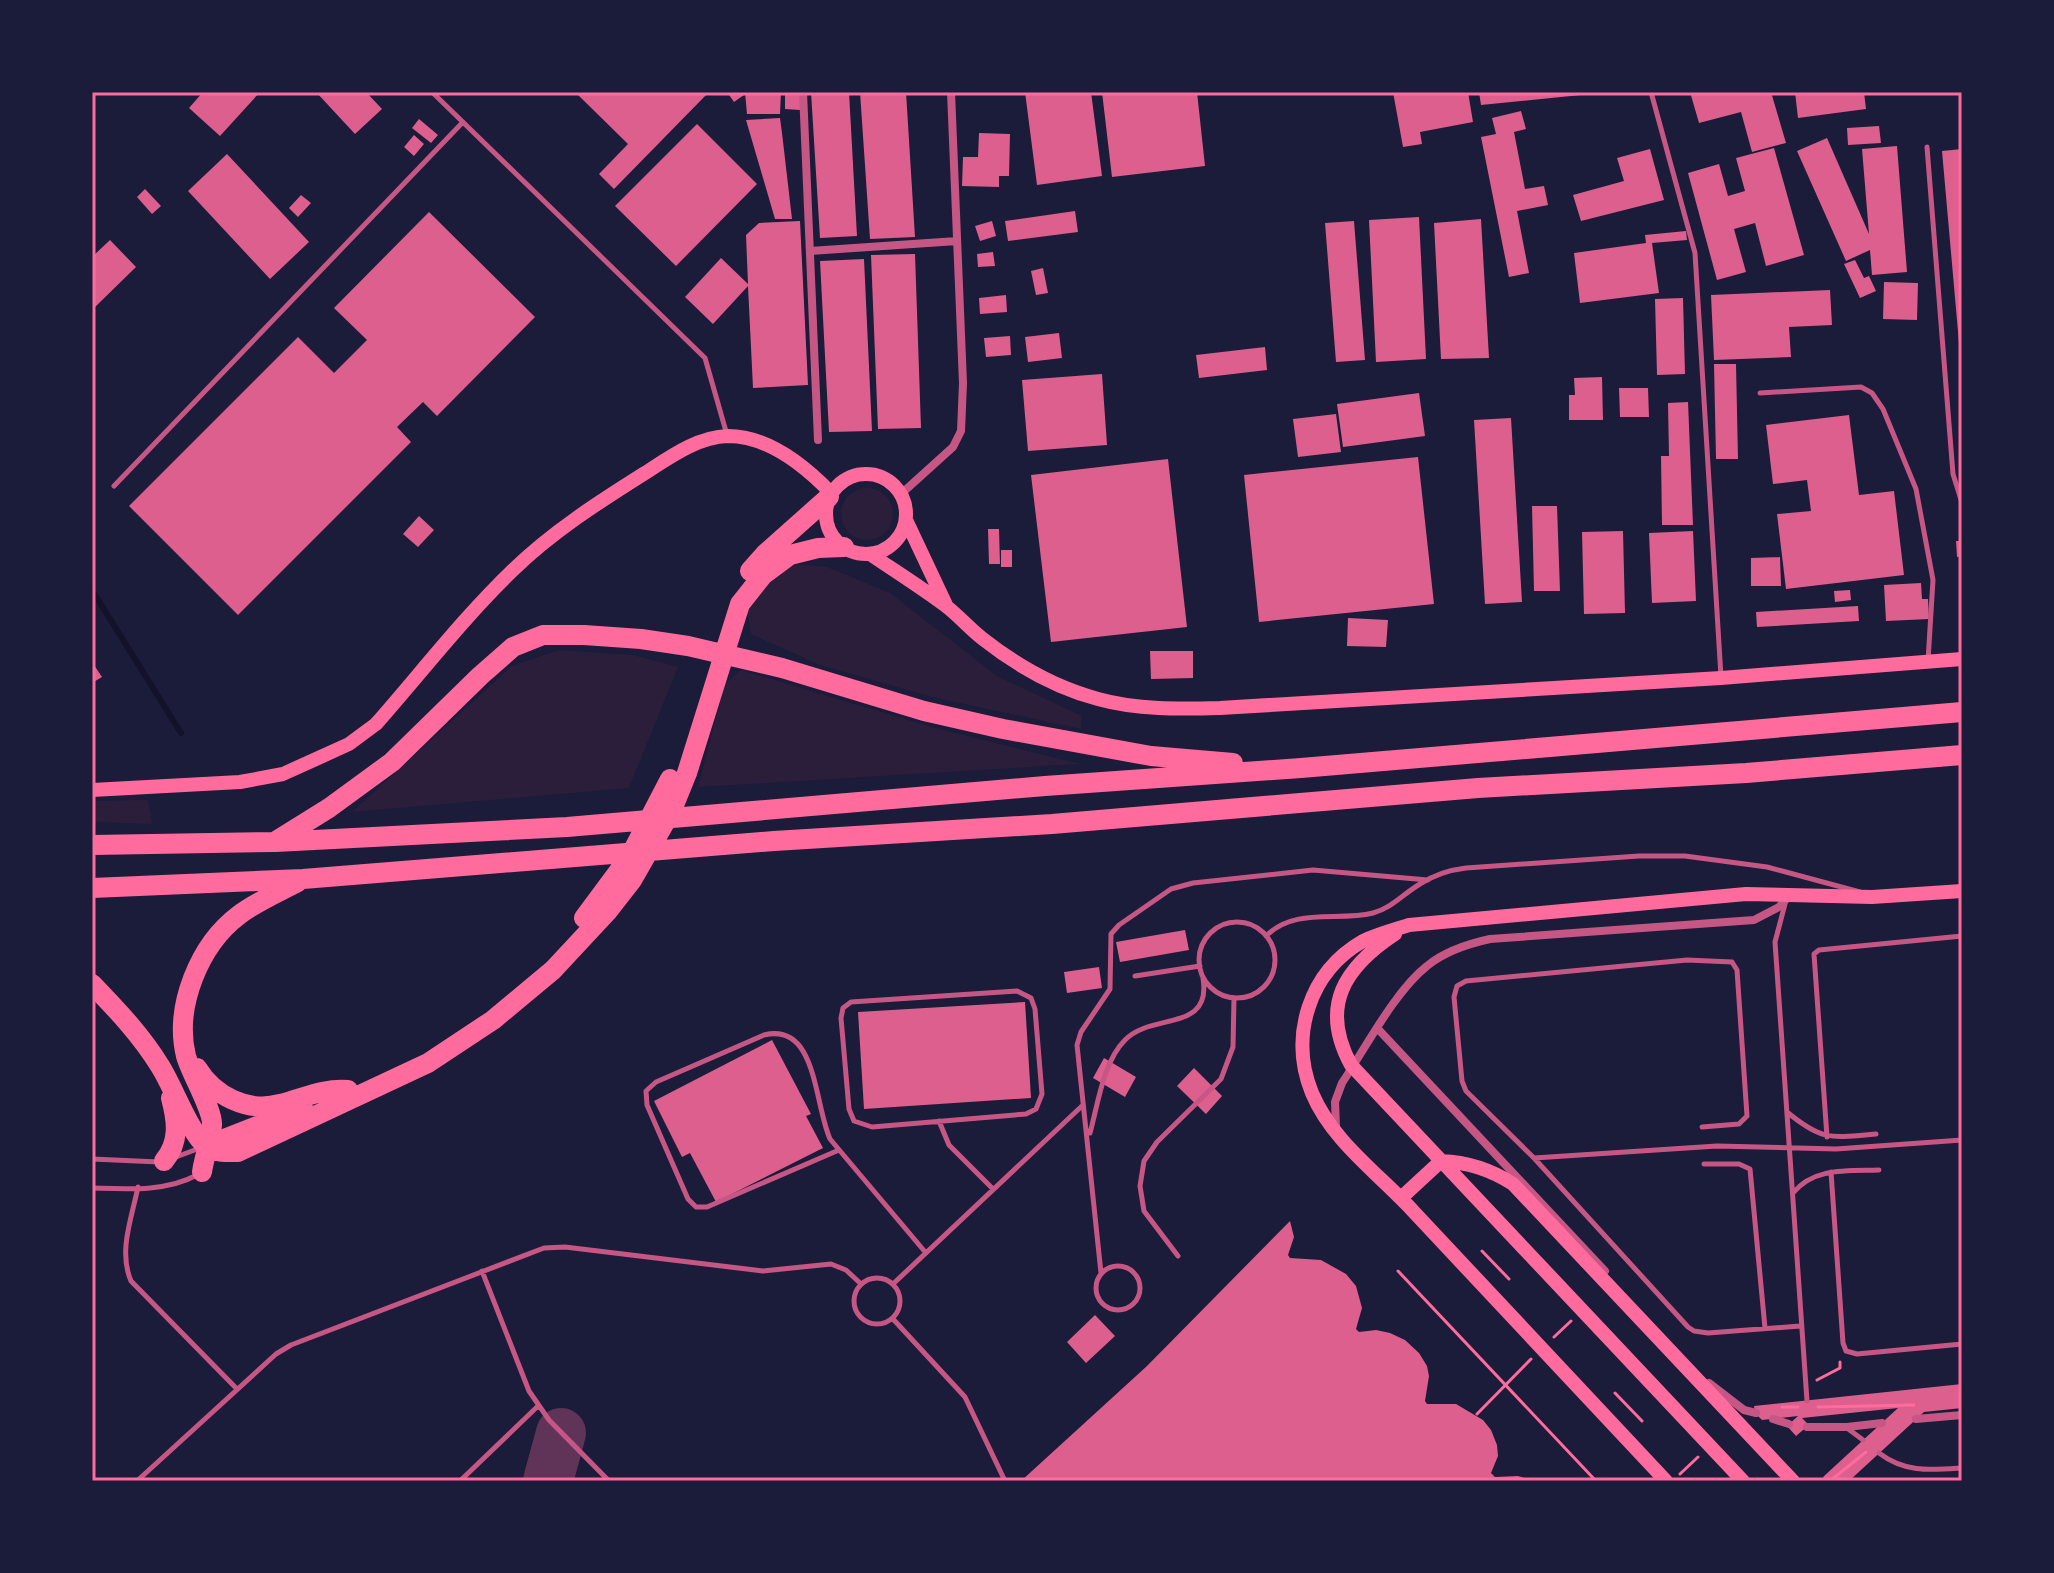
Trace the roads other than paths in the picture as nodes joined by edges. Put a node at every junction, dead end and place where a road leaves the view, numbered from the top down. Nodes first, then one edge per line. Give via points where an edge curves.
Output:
1 (432, 92) edge
2 (803, 92) edge
3 (951, 92) edge
4 (1651, 92) edge
5 (463, 122) junction
6 (1927, 147) dead end
7 (957, 241) junction
8 (810, 251) junction
9 (1760, 393) dead end
10 (728, 436) junction
11 (818, 440) dead end
12 (114, 486) dead end
13 (901, 494) junction
14 (830, 495) junction
15 (1962, 503) edge
16 (906, 520) junction
17 (844, 547) junction
18 (870, 554) junction
19 (948, 607) junction
20 (717, 652) junction
21 (1962, 659) edge
22 (1928, 662) junction
23 (1721, 678) junction
24 (1962, 712) edge
25 (1962, 755) edge
26 (1301, 768) junction
27 (92, 790) edge
28 (275, 842) junction
29 (92, 845) edge
30 (303, 879) junction
31 (1428, 880) junction
32 (92, 888) edge
33 (1962, 891) edge
34 (1789, 896) junction
35 (1872, 897) junction
36 (1409, 925) junction
37 (1266, 936) junction
38 (1962, 936) edge
39 (576, 937) junction
40 (1200, 966) junction
41 (1135, 976) dead end
42 (1203, 976) junction
43 (92, 984) edge
44 (1234, 998) junction
45 (184, 1024) junction
46 (1378, 1029) junction
47 (162, 1067) junction
48 (348, 1090) junction
49 (1084, 1104) junction
50 (1787, 1112) junction
51 (939, 1121) junction
52 (1702, 1127) dead end
53 (1876, 1134) dead end
54 (1827, 1137) junction
55 (1088, 1138) junction
56 (1962, 1140) edge
57 (206, 1146) junction
58 (1789, 1149) junction
59 (839, 1150) junction
60 (1534, 1158) junction
61 (92, 1159) edge
62 (164, 1161) junction
63 (1441, 1161) junction
64 (1704, 1164) dead end
65 (208, 1169) joint
66 (1879, 1170) dead end
67 (1831, 1172) junction
68 (138, 1187) junction
69 (92, 1188) edge
70 (993, 1189) junction
71 (1792, 1194) junction
72 (1401, 1198) junction
73 (926, 1253) junction
74 (1178, 1256) dead end
75 (482, 1271) junction
76 (1101, 1273) junction
77 (861, 1284) junction
78 (893, 1284) junction
79 (893, 1319) junction
80 (1800, 1326) junction
81 (1765, 1328) junction
82 (1962, 1344) edge
83 (236, 1388) junction
84 (1807, 1401) dead end
85 (538, 1406) junction
86 (1756, 1413) dead end
87 (1962, 1415) edge
88 (1773, 1419) dead end
89 (1916, 1419) dead end
90 (1882, 1423) dead end
91 (1789, 1424) dead end
92 (1808, 1424) dead end
93 (1847, 1427) junction
94 (1863, 1440) dead end
95 (1879, 1453) dead end
96 (1962, 1468) edge
97 (137, 1481) edge
98 (460, 1481) edge
99 (609, 1481) edge
100 (1005, 1481) edge
101 (1666, 1481) edge
102 (1743, 1481) edge
103 (1793, 1481) edge

1 - 5 lane
2 - 8 street
3 - 7 street
4 - 23 lane via 1695,253
5 - 10 lane via 705,358
5 - 12 lane
6 - 15 lane via 1953,474
7 - 8 street
7 - 13 street via 961,431 953,447
8 - 11 street
9 - 22 lane via 1861,387 1883,409 1916,489 1933,580
10 - 14 main road via 787,454
10 - 27 main road via 697,442 590,507 514,569 376,724 349,744 283,774 240,782
13 - 14 main road via 873,474 849,477
13 - 16 main road
14 - 17 main road via 829,530
14 - 20 highway via 747,575 723,615
16 - 18 main road via 894,543
16 - 19 main road
17 - 18 main road
17 - 20 highway via 805,550 775,563 740,604
18 - 19 main road
19 - 23 main road via 991,645 1054,682 1098,699 1148,707 1220,708
20 - 26 highway via 1003,729 1151,756
20 - 28 highway via 584,635 543,635 513,647 392,762
20 - 39 highway via 672,810 607,912
21 - 22 main road
22 - 23 main road
24 - 26 highway
25 - 30 highway
26 - 28 highway via 567,827
28 - 29 highway
30 - 32 highway
30 - 45 highway via 240,914 221,931 194,975
31 - 35 lane via 1466,868 1658,855 1767,867
31 - 37 lane via 1371,914 1290,920
31 - 49 lane via 1313,870 1193,883 1161,895 1111,934 1110,989 1078,1038
33 - 35 main road
34 - 35 main road
34 - 36 main road via 1746,894
34 - 46 street via 1754,920 1467,944 1426,966
34 - 50 lane via 1775,942
36 - 63 main road via 1371,950 1352,971 1340,997 1338,1025 1344,1052 1359,1076
36 - 72 main road via 1351,949 1325,976 1308,1009 1301,1046 1306,1075 1324,1116
37 - 40 lane via 1240,922 1221,926 1206,938
37 - 44 lane via 1275,953 1273,973 1254,994
38 - 54 lane via 1819,950 1813,957
39 - 48 highway via 480,1018 428,1052
39 - 57 highway via 524,996 451,1050 232,1155
40 - 41 lane
40 - 42 lane
42 - 44 lane via 1215,991
42 - 55 lane via 1204,995 1190,1016 1146,1026 1117,1050
43 - 47 highway
44 - 74 lane via 1233,1047 1226,1069 1214,1088 1150,1149 1141,1173 1144,1211
45 - 48 highway via 194,1063 228,1098 260,1107 324,1089
45 - 57 highway via 187,1059 212,1118
46 - 86 street via 1711,1385
46 - 101 street via 1338,1092 1335,1122 1342,1141
47 - 57 highway
47 - 62 highway via 176,1125 174,1144
48 - 57 highway
49 - 55 lane
49 - 70 lane
50 - 54 lane
50 - 58 lane
51 - 51 lane via 872,1127 854,1121 843,1008 855,1002 1027,994 1035,1009 1039,1105 1026,1114
51 - 70 lane via 949,1145
52 - 60 lane via 1739,1124 1747,1116 1737,970 1727,960 1461,983 1454,997 1464,1086
53 - 54 lane
55 - 76 lane
56 - 58 lane
57 - 62 lane
57 - 65 highway
58 - 60 lane via 1717,1146
58 - 71 lane
59 - 59 lane via 824,1125 803,1048 782,1033 764,1035 646,1091 647,1105 696,1207 707,1207
59 - 73 lane
60 - 81 lane via 1688,1327 1701,1333
61 - 62 lane
63 - 72 main road
63 - 102 main road
63 - 103 main road via 1486,1169 1525,1194
64 - 81 lane via 1750,1169
65 - 68 lane via 171,1186
66 - 67 lane
67 - 71 lane via 1809,1179
67 - 82 lane via 1846,1351 1853,1355
68 - 69 lane
68 - 83 lane via 124,1253 131,1281
70 - 73 lane
71 - 80 lane
72 - 101 main road
73 - 78 lane
75 - 77 lane via 534,1251 565,1247 763,1271 831,1264
75 - 83 lane via 291,1345
75 - 85 lane
76 - 76 lane via 1096,1286 1100,1301 1121,1310 1135,1303 1141,1289 1137,1274 1116,1265
77 - 78 lane via 877,1278
77 - 79 lane via 854,1298 857,1314 870,1324
78 - 79 lane via 900,1305
79 - 100 lane via 965,1397
80 - 81 lane
80 - 84 lane
83 - 97 lane
85 - 98 lane
85 - 99 lane
87 - 89 street
88 - 91 street
90 - 93 street
92 - 93 street
93 - 94 lane
95 - 96 lane via 1901,1467

